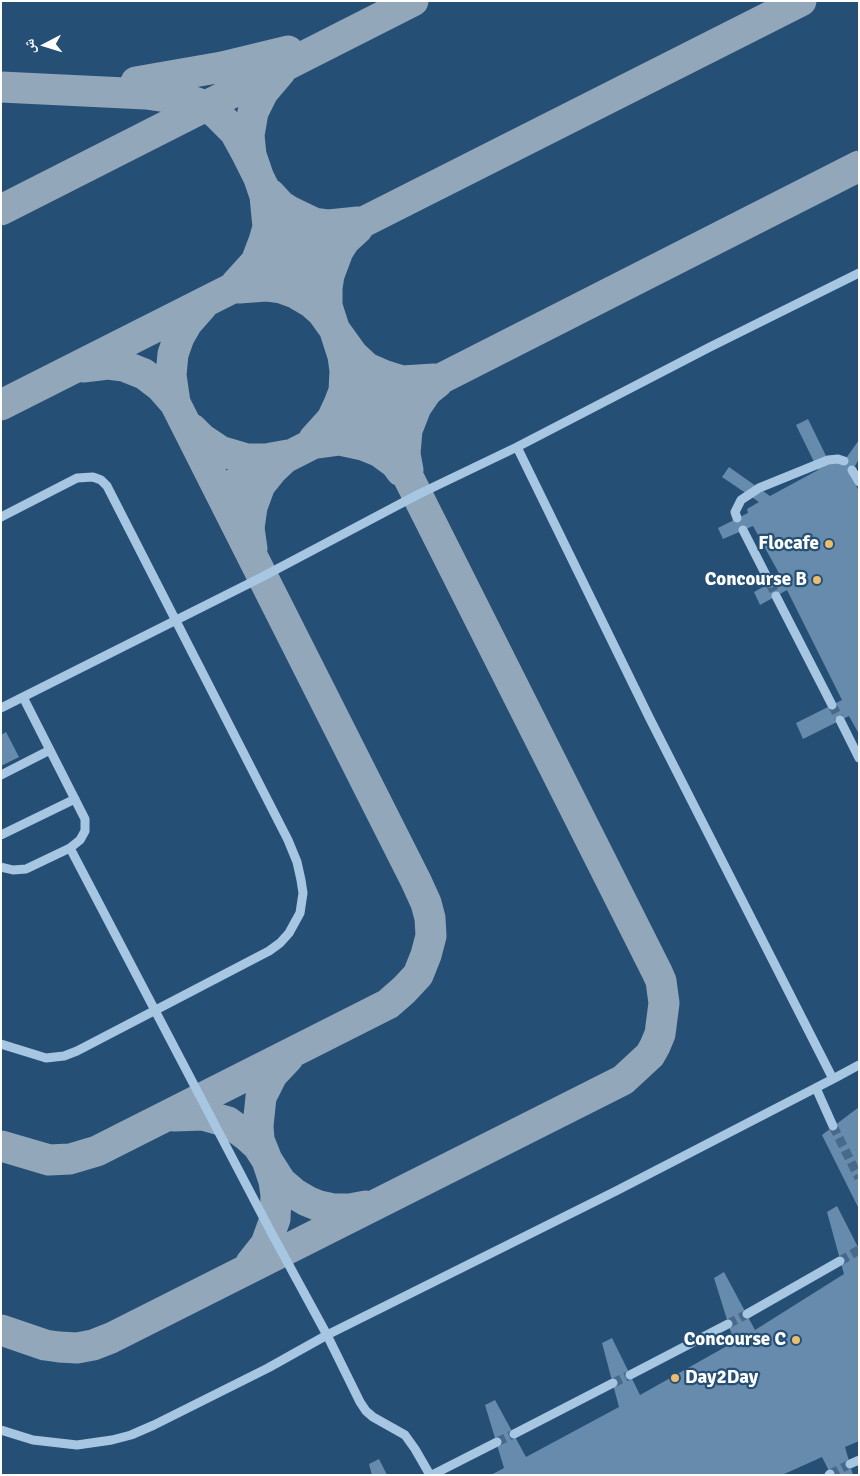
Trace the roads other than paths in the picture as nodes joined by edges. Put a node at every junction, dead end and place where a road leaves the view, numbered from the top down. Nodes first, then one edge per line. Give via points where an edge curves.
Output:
1 (859, 273) edge
2 (517, 447) junction
3 (844, 461) dead end
4 (852, 470) dead end
5 (859, 482) edge
6 (1, 517) edge
7 (736, 518) dead end
8 (743, 530) dead end
9 (770, 583) tunnel mouth
10 (776, 596) tunnel mouth
11 (176, 620) junction
12 (23, 697) junction
13 (832, 705) tunnel mouth
14 (1, 708) edge
15 (840, 720) tunnel mouth
16 (50, 750) junction
17 (859, 758) edge
18 (1, 774) edge
19 (75, 799) junction
20 (1, 835) edge
21 (70, 848) junction
22 (1, 867) edge
23 (155, 1010) junction
24 (1, 1044) edge
25 (859, 1066) edge
26 (832, 1079) junction
27 (816, 1088) junction
28 (833, 1126) tunnel mouth
29 (840, 1261) tunnel mouth
30 (746, 1314) tunnel mouth
31 (728, 1324) tunnel mouth
32 (327, 1335) junction
33 (630, 1375) tunnel mouth
34 (613, 1384) tunnel mouth
35 (1, 1430) edge
36 (514, 1434) tunnel mouth
37 (497, 1442) tunnel mouth
38 (859, 1460) edge
39 (850, 1464) tunnel mouth
40 (431, 1475) edge

1 - 2 lane
2 - 11 lane
2 - 26 lane
3 - 7 lane via 828,460 759,488 741,500 735,512
4 - 5 lane
6 - 11 lane via 77,478 86,476 101,480
8 - 9 lane
10 - 13 lane
11 - 12 lane
11 - 23 lane via 288,840 297,862 303,893 300,913 289,933 270,951
12 - 14 lane
12 - 16 lane
15 - 17 lane
16 - 18 lane
16 - 19 lane
19 - 20 lane
19 - 21 lane via 85,819 86,831
21 - 22 lane via 26,869
21 - 23 lane
23 - 24 lane via 64,1056 38,1056
23 - 32 lane
25 - 26 lane
26 - 27 lane
27 - 28 lane
27 - 32 lane via 608,1196
29 - 30 lane
31 - 33 lane
32 - 35 lane via 268,1368 131,1435 77,1445 33,1440
32 - 40 lane via 366,1411 405,1435
34 - 36 lane
37 - 40 lane
38 - 39 lane

